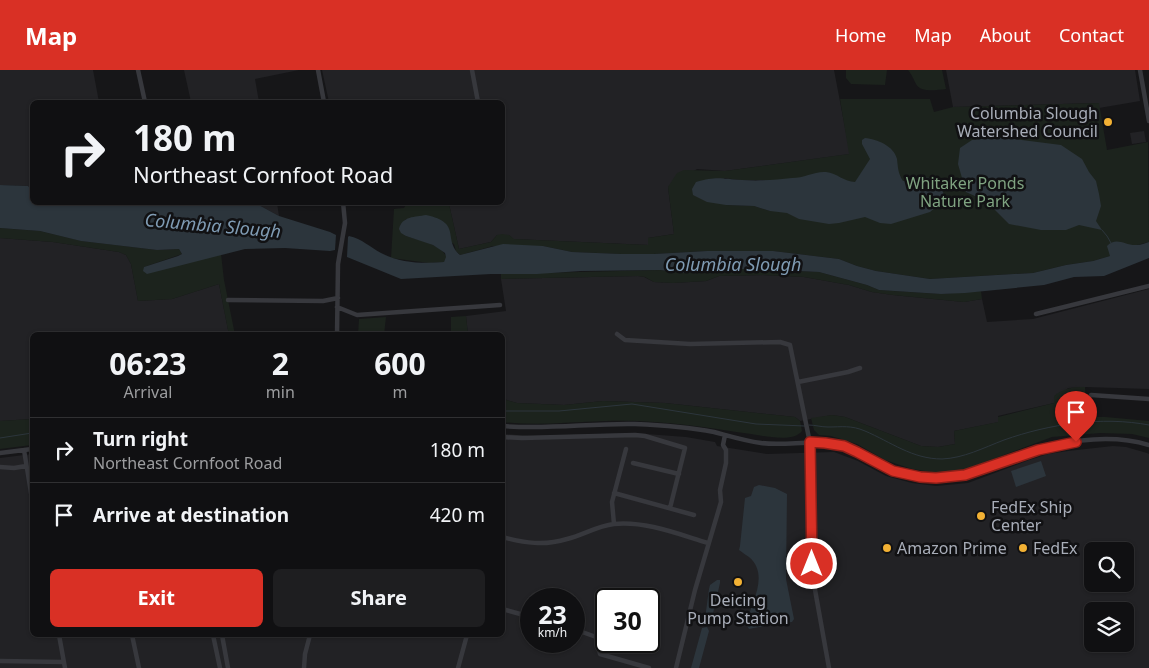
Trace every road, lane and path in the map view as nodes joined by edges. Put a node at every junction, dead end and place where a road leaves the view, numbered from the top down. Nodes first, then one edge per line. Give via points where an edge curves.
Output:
1 (138, 70) edge
2 (318, 70) edge
3 (472, 70) edge
4 (1140, 70) edge
5 (144, 100) edge
6 (324, 100) edge
7 (478, 100) edge
8 (1149, 122) edge
9 (343, 205) edge
10 (1149, 286) edge
11 (338, 298) junction
12 (228, 300) dead end
13 (500, 305) dead end
14 (337, 307) junction
15 (1036, 314) dead end
16 (337, 332) edge
17 (617, 334) dead end
18 (860, 368) dead end
19 (798, 382) junction
20 (1091, 395) dead end
21 (1149, 399) edge
22 (505, 426) edge
23 (725, 435) junction
24 (505, 437) edge
25 (810, 442) junction
26 (1149, 445) edge
27 (30, 449) edge
28 (24, 450) junction
29 (626, 450) dead end
30 (0, 453) edge
31 (633, 462) dead end
32 (26, 466) junction
33 (0, 467) edge
34 (679, 474) junction
35 (30, 488) edge
36 (614, 493) junction
37 (670, 508) junction
38 (694, 515) dead end
39 (614, 524) junction
40 (505, 538) edge
41 (708, 542) junction
42 (505, 610) edge
43 (520, 614) edge
44 (585, 632) edge
45 (58, 637) edge
46 (132, 637) edge
47 (214, 637) edge
48 (222, 637) edge
49 (309, 637) edge
50 (466, 637) edge
51 (0, 661) edge
52 (64, 662) junction
53 (629, 665) edge
54 (65, 668) edge
55 (138, 668) edge
56 (220, 668) edge
57 (228, 668) edge
58 (304, 668) edge
59 (458, 668) edge
60 (649, 668) edge
61 (676, 668) edge
62 (829, 668) edge

1 - 5 street
2 - 6 street
3 - 7 street
4 - 8 street
9 - 11 street via 345,223 338,264
10 - 15 street
11 - 12 street via 323,301
11 - 14 street
13 - 14 street via 357,315
14 - 16 street
17 - 19 street via 625,340 690,344 788,344
18 - 19 street
19 - 25 street
20 - 21 street
22 - 23 street via 636,424 685,427
23 - 25 street via 764,444
23 - 41 street via 726,464 720,490 721,502
24 - 34 street via 645,436 685,448
25 - 26 street via 844,446 893,471 936,478 972,473 1066,443 1112,439
25 - 62 street via 812,572
27 - 28 street
28 - 30 street
28 - 32 street
29 - 36 street
31 - 34 street
32 - 33 street
32 - 35 street
34 - 37 street
36 - 37 street
36 - 39 street
37 - 38 street
39 - 40 street via 546,544
39 - 41 street via 648,526
41 - 61 street
42 - 43 street
44 - 53 street via 594,634 600,654
45 - 52 street
46 - 55 street
47 - 56 street
48 - 57 street
49 - 58 street
50 - 59 street
51 - 52 street
52 - 54 street
53 - 60 street

